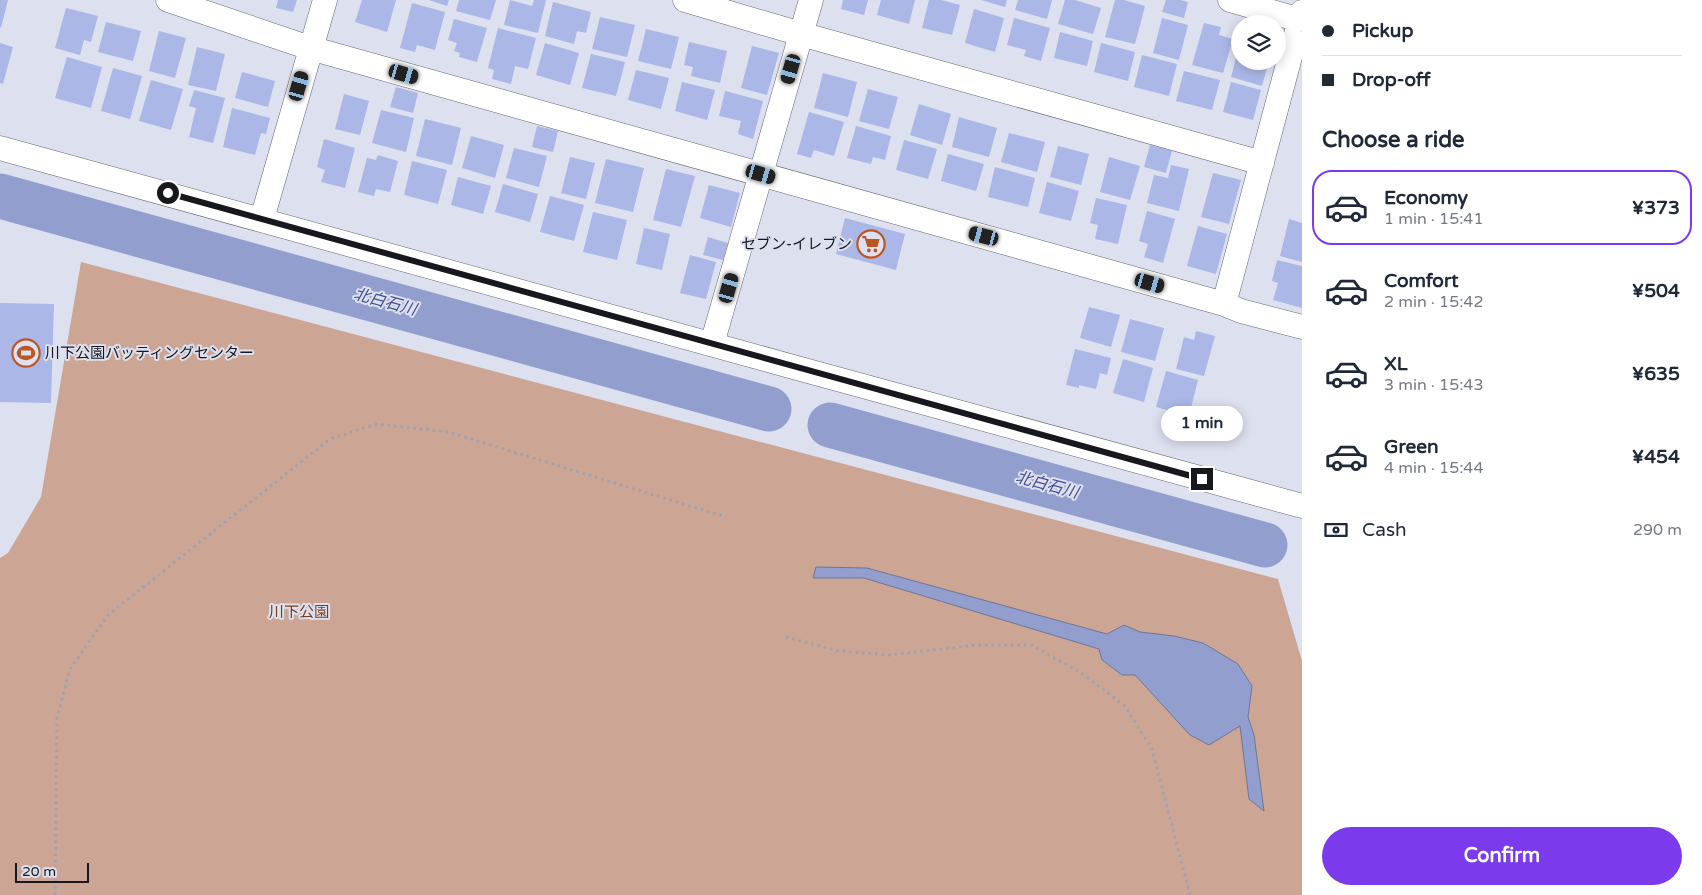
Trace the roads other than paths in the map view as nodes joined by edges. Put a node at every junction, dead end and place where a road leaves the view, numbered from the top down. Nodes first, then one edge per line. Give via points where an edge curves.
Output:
1 (168, 0) edge
2 (325, 0) edge
3 (685, 0) edge
4 (811, 0) edge
5 (1230, 0) edge
6 (1301, 16) edge
7 (801, 34) junction
8 (310, 48) junction
9 (0, 148) edge
10 (1262, 162) junction
11 (761, 174) junction
12 (262, 218) junction
13 (1224, 304) junction
14 (1302, 327) edge
15 (712, 344) junction
16 (1302, 506) edge

1 - 8 street
2 - 8 street
3 - 7 street
4 - 7 street
5 - 6 street
6 - 10 street
7 - 10 street
7 - 11 street
8 - 11 street
8 - 12 street
9 - 12 street
10 - 13 street
11 - 13 street
11 - 15 street
12 - 15 street
13 - 14 street
15 - 16 street

